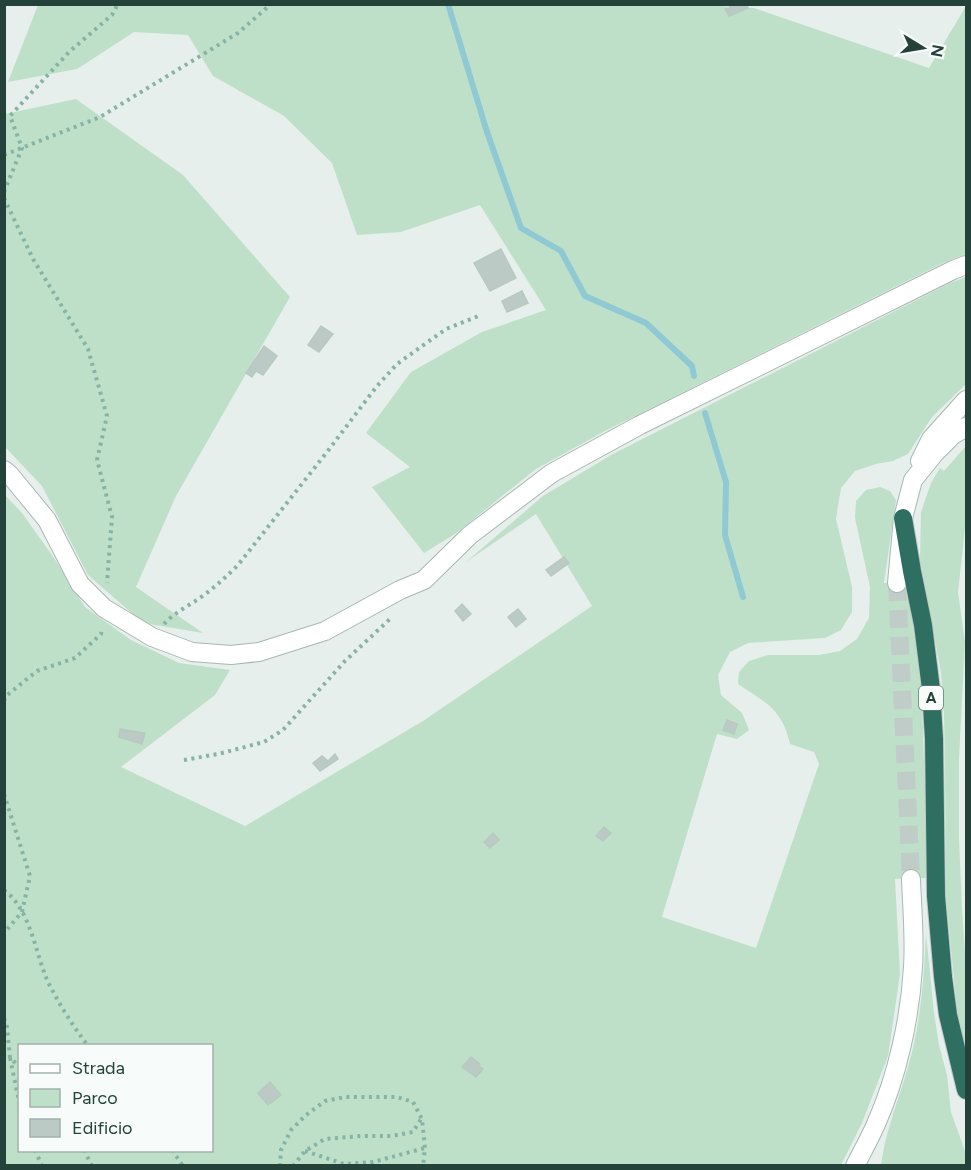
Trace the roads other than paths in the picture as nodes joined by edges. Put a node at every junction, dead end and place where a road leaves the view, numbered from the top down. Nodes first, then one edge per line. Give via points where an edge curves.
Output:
1 (966, 265) edge
2 (966, 400) edge
3 (966, 427) edge
4 (4, 470) edge
5 (914, 480) junction
6 (903, 518) junction
7 (897, 583) tunnel mouth
8 (911, 879) tunnel mouth
9 (966, 1090) edge
10 (876, 1124) junction
11 (855, 1166) edge
12 (869, 1166) edge

1 - 4 street via 640,425 552,473 470,535 424,580 325,631 259,652 192,652 152,637 104,608 80,584 47,520
2 - 5 street via 932,439
3 - 5 street via 934,454
5 - 6 street
6 - 7 street
6 - 9 highway, A via 931,689 936,896 943,977
8 - 10 street via 911,996 894,1073
10 - 11 street
10 - 12 street

